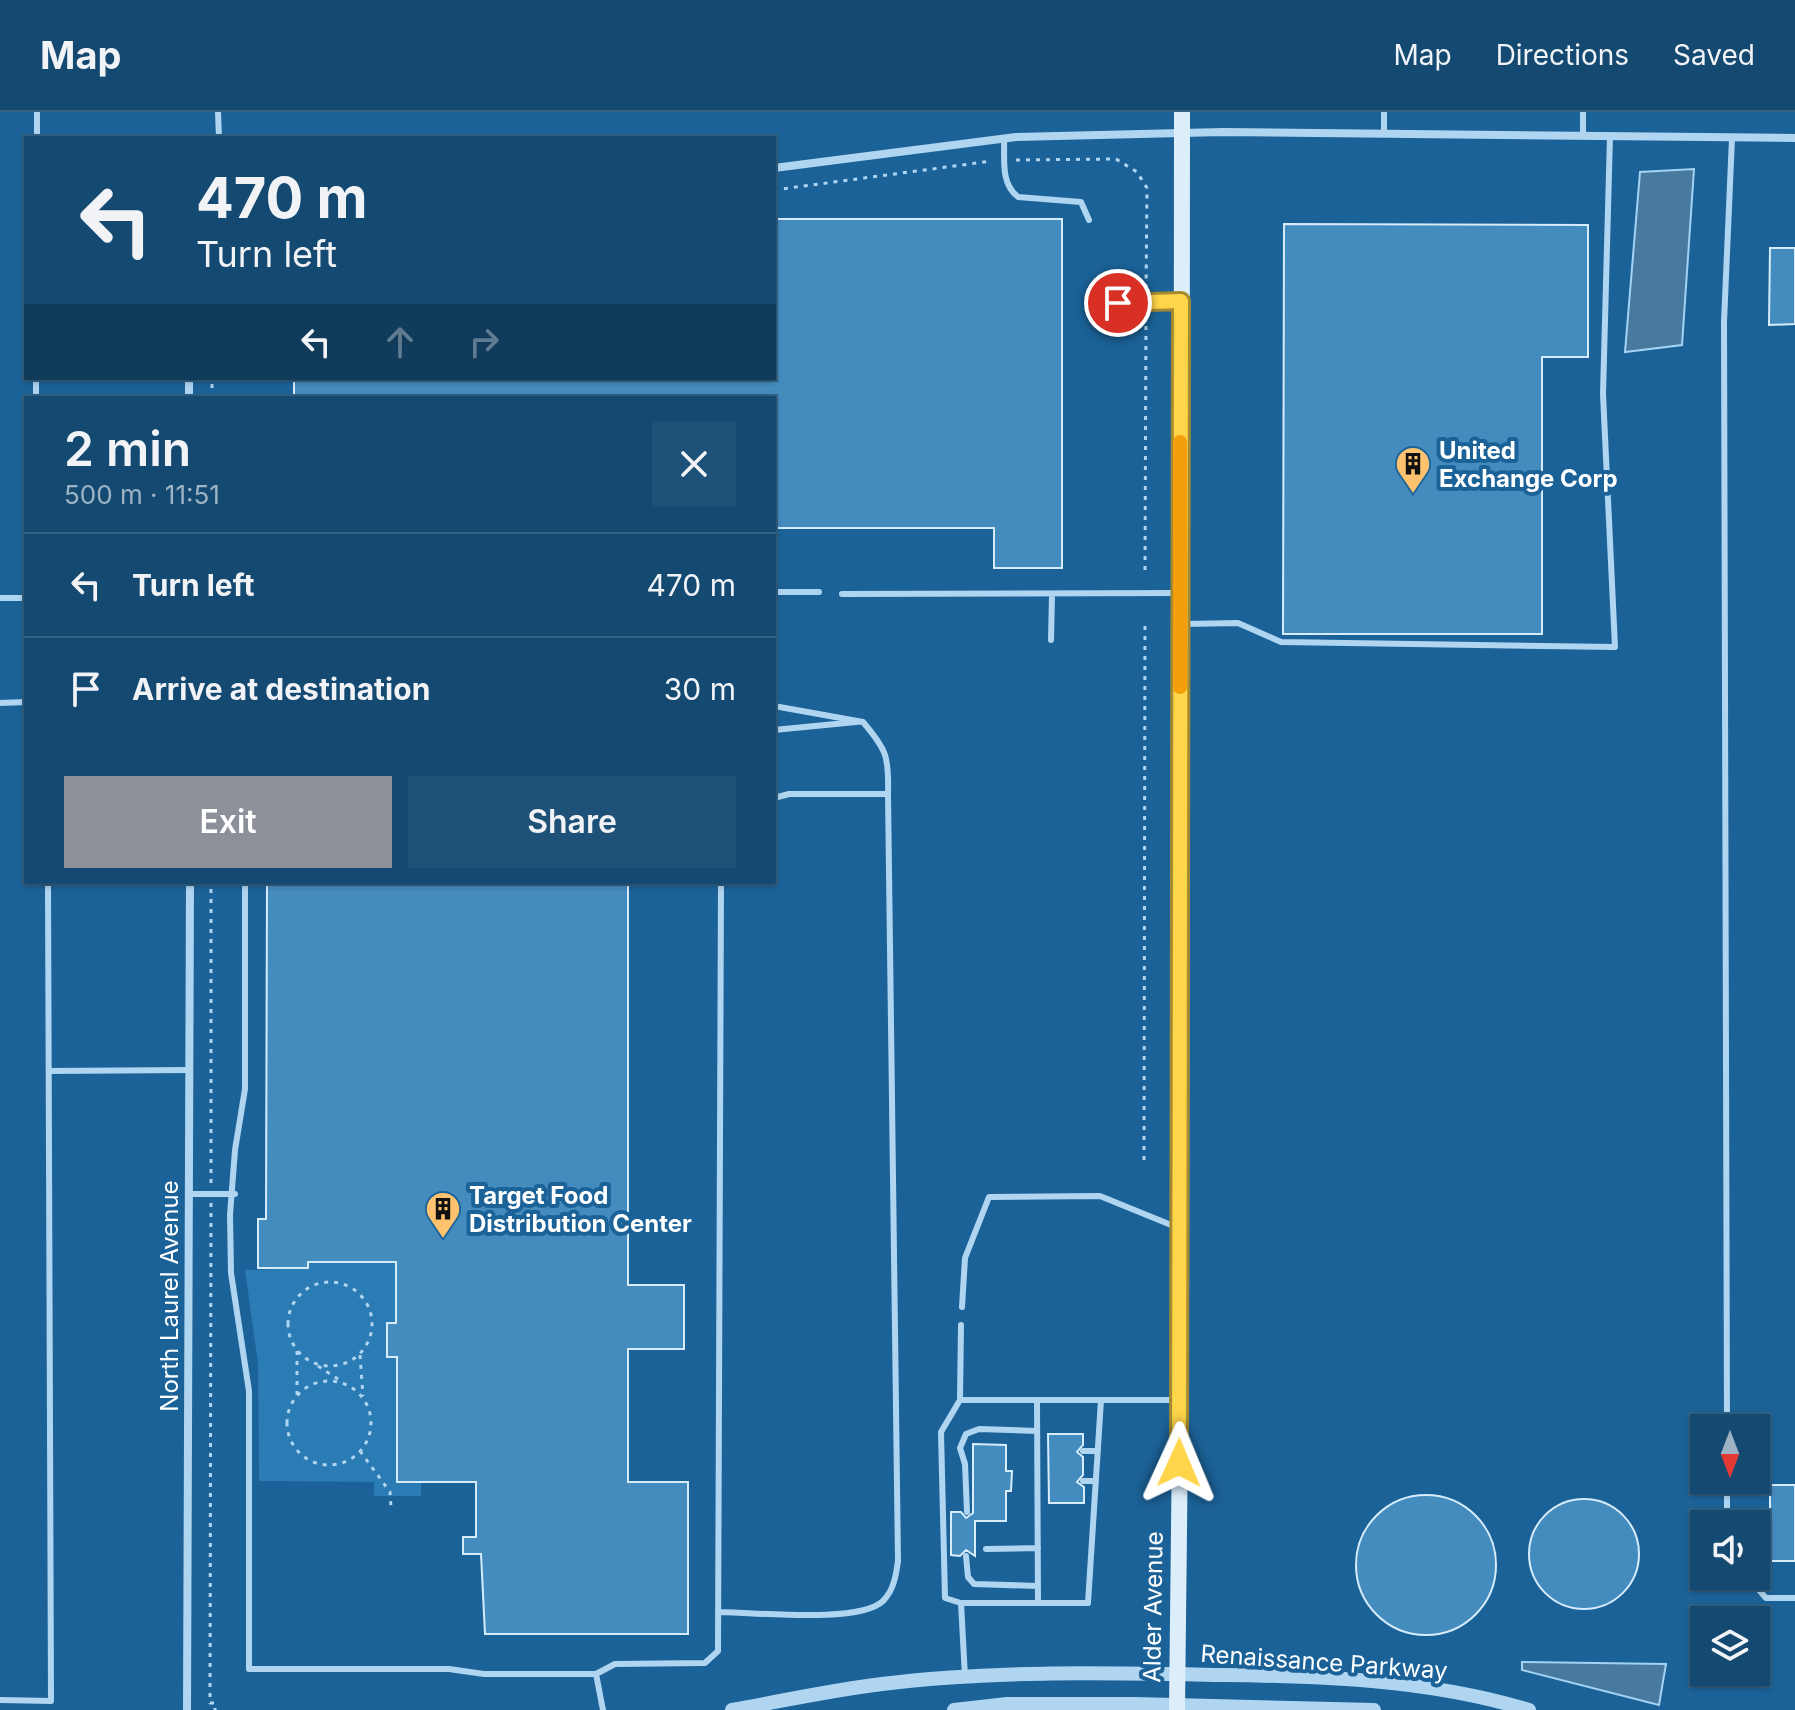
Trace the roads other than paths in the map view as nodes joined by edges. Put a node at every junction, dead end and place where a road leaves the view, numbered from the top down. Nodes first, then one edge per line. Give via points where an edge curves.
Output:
1 (37, 112) edge
2 (218, 112) edge
3 (1182, 112) edge
4 (1384, 112) edge
5 (1583, 112) edge
6 (1182, 133) junction
7 (1384, 134) junction
8 (37, 136) edge
9 (219, 136) edge
10 (1583, 136) junction
11 (1610, 136) junction
12 (1004, 138) junction
13 (1732, 138) junction
14 (1795, 138) edge
15 (776, 168) edge
16 (1089, 220) dead end
17 (1181, 301) junction
18 (1090, 303) dead end
19 (776, 592) edge
20 (819, 592) dead end
21 (1180, 593) junction
22 (842, 594) dead end
23 (1052, 594) junction
24 (0, 598) edge
25 (24, 598) edge
26 (1180, 624) junction
27 (1051, 640) dead end
28 (24, 702) edge
29 (0, 703) edge
30 (776, 706) edge
31 (863, 722) junction
32 (776, 730) edge
33 (888, 794) junction
34 (776, 797) edge
35 (48, 884) edge
36 (190, 884) edge
37 (245, 884) edge
38 (721, 884) edge
39 (190, 1070) junction
40 (49, 1071) junction
41 (190, 1194) junction
42 (235, 1194) junction
43 (1181, 1229) junction
44 (962, 1307) dead end
45 (961, 1325) dead end
46 (960, 1400) junction
47 (1037, 1400) junction
48 (1101, 1400) junction
49 (1180, 1400) junction
50 (1727, 1414) edge
51 (1037, 1431) junction
52 (1037, 1451) junction
53 (1048, 1451) dead end
54 (1083, 1451) dead end
55 (1098, 1451) junction
56 (1037, 1481) junction
57 (1049, 1481) dead end
58 (1083, 1481) dead end
59 (1096, 1481) junction
60 (967, 1512) dead end
61 (1038, 1548) junction
62 (986, 1549) dead end
63 (966, 1556) dead end
64 (1038, 1586) junction
65 (1759, 1590) edge
66 (1795, 1598) edge
67 (961, 1603) junction
68 (1038, 1603) junction
69 (718, 1612) junction
70 (596, 1674) junction
71 (1176, 1674) junction
72 (965, 1677) junction
73 (0, 1700) edge
74 (1176, 1707) edge
75 (187, 1710) edge
76 (603, 1710) edge
77 (732, 1710) edge
78 (954, 1710) edge
79 (1374, 1710) edge
80 (1529, 1710) edge

1 - 8 lane
2 - 9 lane
3 - 6 main road, Alder Avenue
4 - 7 lane
5 - 10 lane
6 - 7 street
6 - 12 street
6 - 17 main road, Alder Avenue
7 - 10 street
10 - 11 street
11 - 13 street
11 - 26 lane via 1603,394 1615,647 1281,642 1238,623
12 - 15 street
12 - 16 lane via 1010,191 1018,197 1081,202
13 - 14 street
13 - 50 lane via 1724,322
17 - 18 lane
17 - 21 main road, Alder Avenue
19 - 20 lane
21 - 23 lane
21 - 26 main road, Alder Avenue
22 - 23 lane
23 - 27 lane
24 - 25 lane
26 - 43 main road, Alder Avenue
28 - 29 lane
30 - 31 lane
31 - 32 lane
31 - 33 lane via 885,749
33 - 34 lane
33 - 69 lane via 898,1561 894,1583 884,1600 870,1609
35 - 40 lane
36 - 39 street, North Laurel Avenue
37 - 42 lane via 245,1089 235,1150
38 - 69 lane
39 - 40 lane
39 - 41 street, North Laurel Avenue
40 - 73 lane via 51,1701
41 - 42 lane
41 - 75 street, North Laurel Avenue
42 - 70 lane via 231,1273 249,1391 249,1669
43 - 44 lane via 1100,1196 989,1197 965,1258
43 - 49 main road, Alder Avenue
45 - 46 lane
46 - 47 lane
46 - 67 lane via 941,1432 941,1448 945,1598
47 - 48 lane
47 - 51 lane
48 - 49 lane
48 - 55 lane
49 - 71 main road, Alder Avenue
51 - 52 lane
51 - 60 lane via 979,1429 966,1434 960,1448
52 - 53 lane
52 - 56 lane
54 - 55 lane
55 - 59 lane
56 - 57 lane
56 - 61 lane
58 - 59 lane
59 - 68 lane via 1088,1603
61 - 62 lane
61 - 64 lane
63 - 64 lane via 974,1584
64 - 68 lane
65 - 66 lane via 1766,1598
67 - 68 lane
67 - 72 lane
69 - 70 lane via 718,1651 705,1663 615,1664
70 - 76 lane
71 - 72 street, Renaissance Parkway
71 - 74 main road, Alder Avenue
71 - 80 street, Renaissance Parkway via 1376,1682 1444,1690
72 - 77 street, Renaissance Parkway via 880,1684
74 - 78 street, Renaissance Parkway via 1007,1704
74 - 79 street, Renaissance Parkway

